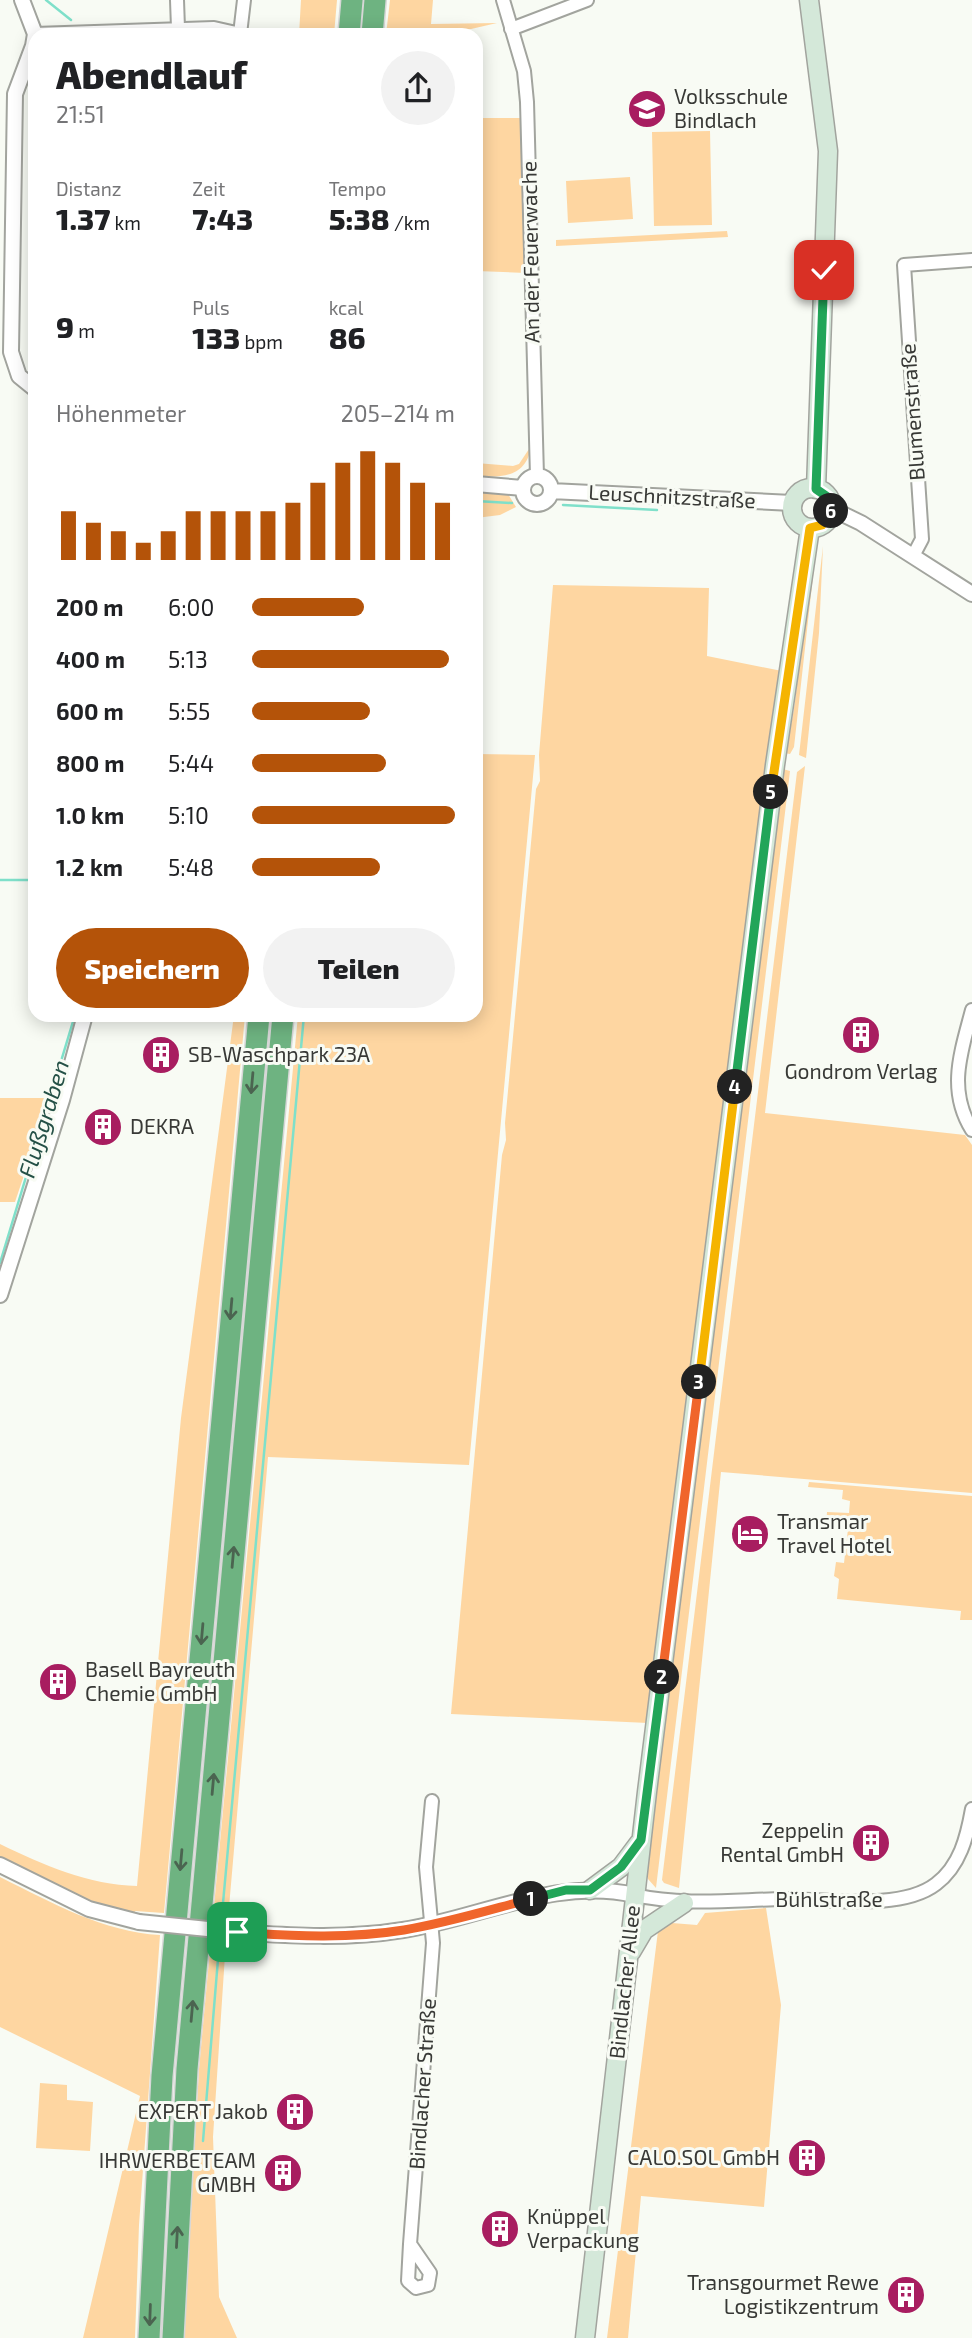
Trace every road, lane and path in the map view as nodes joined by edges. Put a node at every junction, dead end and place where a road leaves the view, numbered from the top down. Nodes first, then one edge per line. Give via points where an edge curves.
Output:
1 (22, 0) edge
2 (177, 0) edge
3 (244, 0) edge
4 (352, 0) edge
5 (375, 0) edge
6 (503, 0) edge
7 (587, 0) edge
8 (800, 0) edge
9 (809, 0) edge
10 (32, 28) edge
11 (178, 28) edge
12 (242, 28) edge
13 (350, 28) edge
14 (373, 28) edge
15 (511, 29) junction
16 (28, 59) edge
17 (816, 63) junction
18 (972, 260) edge
19 (28, 382) edge
20 (537, 476) junction
21 (483, 485) edge
22 (523, 488) junction
23 (816, 489) junction
24 (551, 491) junction
25 (792, 503) junction
26 (832, 509) junction
27 (810, 528) junction
28 (913, 556) junction
29 (972, 594) edge
30 (972, 1010) edge
31 (83, 1022) edge
32 (258, 1022) edge
33 (282, 1022) edge
34 (972, 1130) edge
35 (0, 1295) edge
36 (432, 1801) dead end
37 (972, 1809) edge
38 (641, 1840) junction
39 (0, 1865) edge
40 (590, 1890) junction
41 (634, 1895) junction
42 (684, 1903) junction
43 (432, 1925) junction
44 (627, 1958) junction
45 (410, 2244) dead end
46 (149, 2338) edge
47 (173, 2338) edge
48 (585, 2338) edge

1 - 10 street
2 - 11 street
3 - 12 street
4 - 13 highway
5 - 14 highway
6 - 15 street, An der Feuerwache
7 - 15 street
8 - 17 main road via 810,56
9 - 17 main road
15 - 20 street, An der Feuerwache via 524,71 527,102
16 - 19 street via 15,94 10,334 15,370
17 - 23 main road via 828,169
18 - 28 street, Blumenstraße via 904,265 922,539
20 - 22 street
20 - 24 street via 548,481
21 - 22 street, Leuschnitzstraße
22 - 24 street, Leuschnitzstraße via 526,499 534,504 545,502
23 - 25 main road via 804,490
23 - 26 main road via 829,498
24 - 25 street, Leuschnitzstraße
25 - 27 main road via 797,522
26 - 27 main road via 827,521
26 - 28 street
27 - 38 main road, Bindlacher Allee via 775,760
28 - 29 street
30 - 34 street via 958,1060 957,1088
31 - 35 street
32 -> 46 highway via 162,2076
47 -> 33 highway via 187,2069
36 - 43 street, Bindlacher Straße via 426,1867
37 - 42 street, Bühlstraße via 958,1857 936,1884 917,1895
38 - 40 main road via 621,1867
38 - 41 main road, Bindlacher Allee
39 - 43 street, bridge via 65,1898 139,1922 330,1937
40 - 41 street
40 - 43 street via 566,1890
41 - 42 street, Bühlstraße
41 - 44 main road, Bindlacher Allee
42 - 44 main road via 645,1930
43 - 45 street, Bindlacher Straße
44 - 48 main road, Bindlacher Allee

